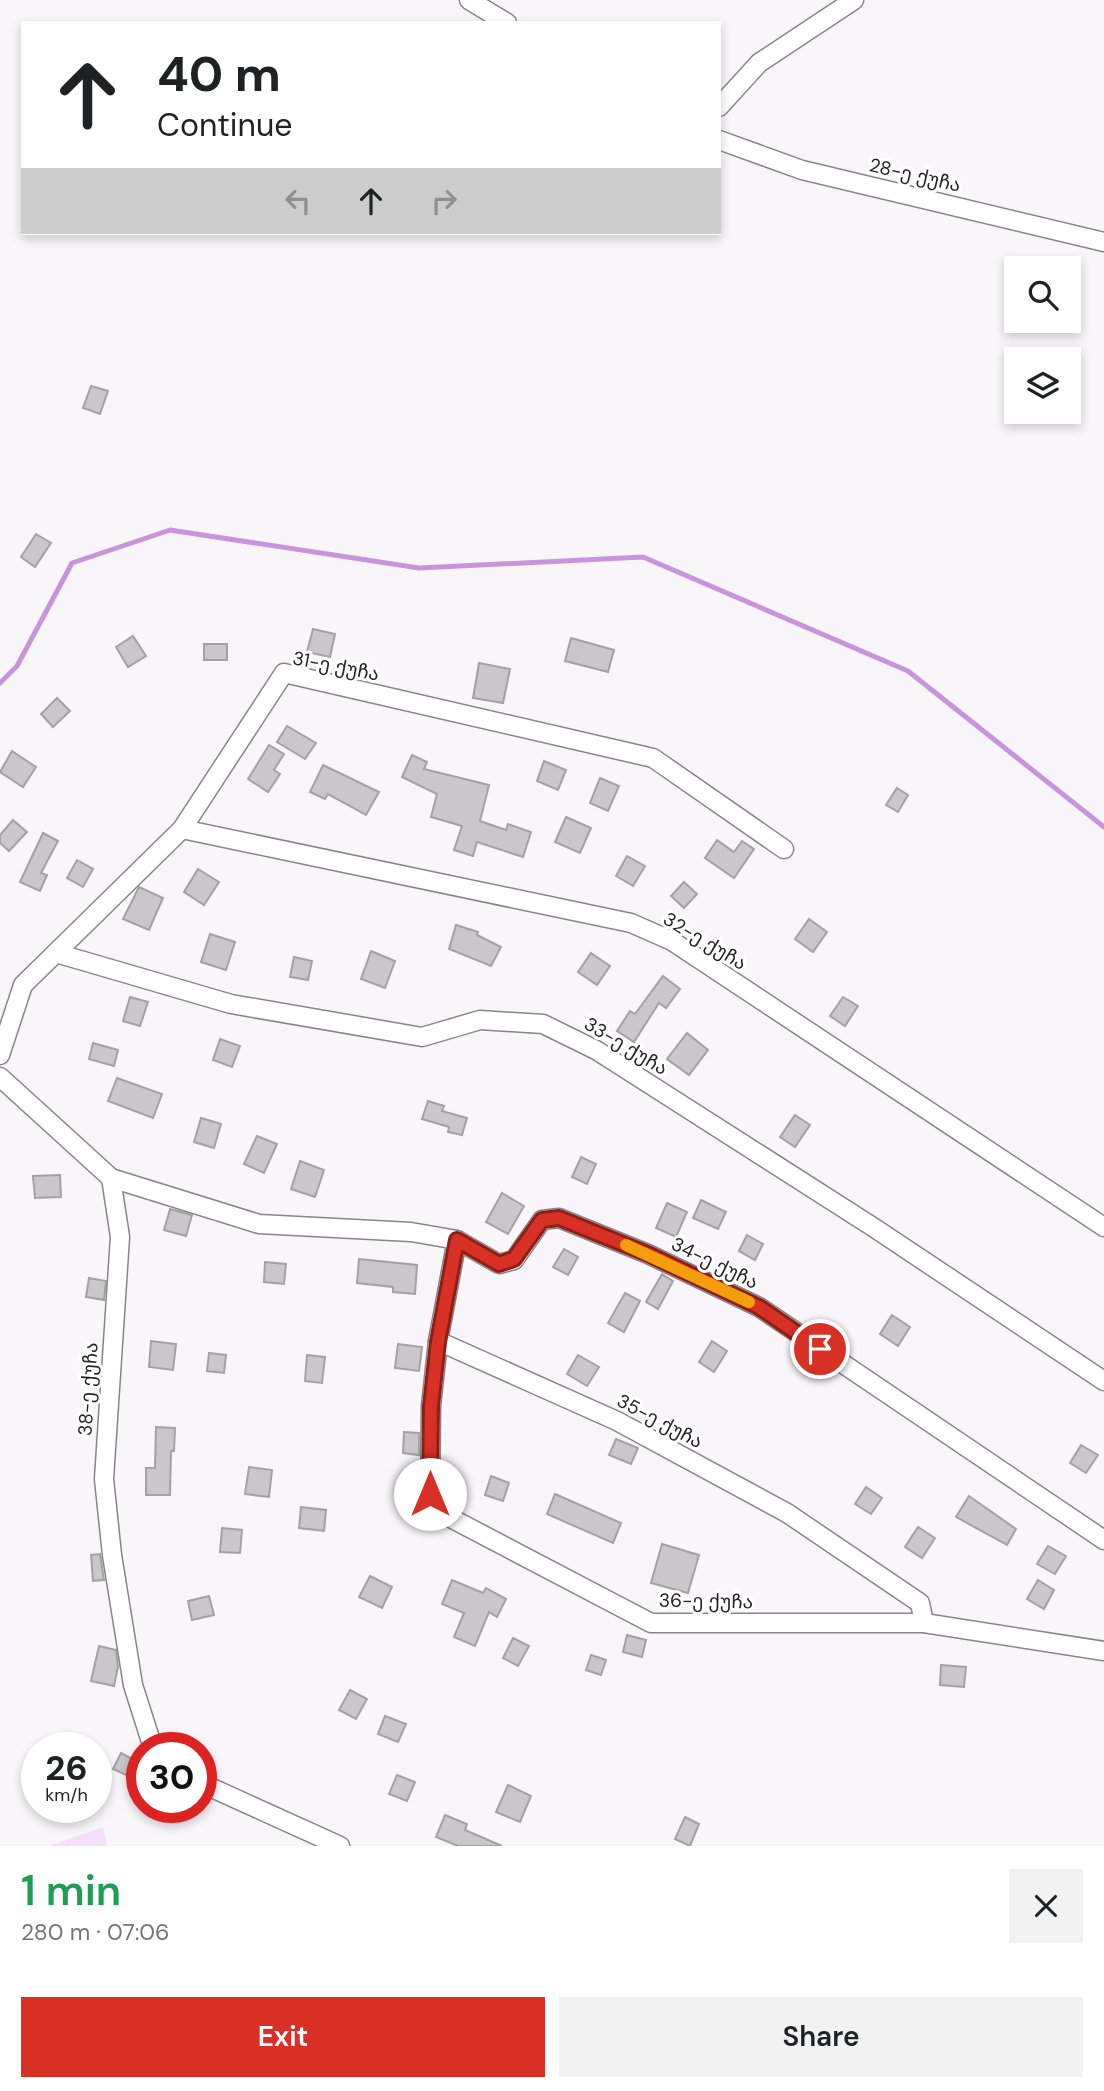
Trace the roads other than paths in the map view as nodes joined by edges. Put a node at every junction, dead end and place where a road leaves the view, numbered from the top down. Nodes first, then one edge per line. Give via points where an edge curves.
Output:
1 (469, 0) edge
2 (854, 0) edge
3 (504, 21) edge
4 (721, 105) edge
5 (721, 141) edge
6 (1104, 242) edge
7 (182, 829) junction
8 (784, 849) dead end
9 (55, 953) junction
10 (0, 1055) edge
11 (0, 1077) edge
12 (111, 1178) junction
13 (1104, 1227) edge
14 (457, 1240) junction
15 (438, 1342) junction
16 (1104, 1381) edge
17 (1104, 1540) edge
18 (924, 1623) junction
19 (1104, 1651) edge
20 (148, 1732) edge
21 (217, 1790) edge
22 (340, 1846) edge

1 - 3 street
2 - 4 street via 759,63
5 - 6 street, 28-ე ქუჩა via 802,170
7 - 8 street, 31-ე ქუჩა via 284,673 653,758
7 - 9 street, 31-ე ქუჩა
7 - 13 street, 32-ე ქუჩა via 631,923 672,941
9 - 10 street, 31-ე ქუჩა via 23,985
9 - 16 street, 33-ე ქუჩა via 231,1004 422,1037 480,1020 543,1024 596,1050
11 - 12 street
12 - 14 street, 34-ე ქუჩა via 260,1224 411,1232
12 - 20 street, 38-ე ქუჩა via 120,1237 104,1479 133,1685
14 - 15 street
14 - 17 street, 34-ე ქუჩა via 499,1264 514,1259 542,1220 559,1218 648,1254 759,1307
15 - 18 street, 35-ე ქუჩა via 617,1421 788,1513 920,1603
15 - 18 street, 36-ე ქუჩა via 431,1406 430,1494 443,1514 651,1623
18 - 19 street, 36-ე ქუჩა
21 - 22 street

